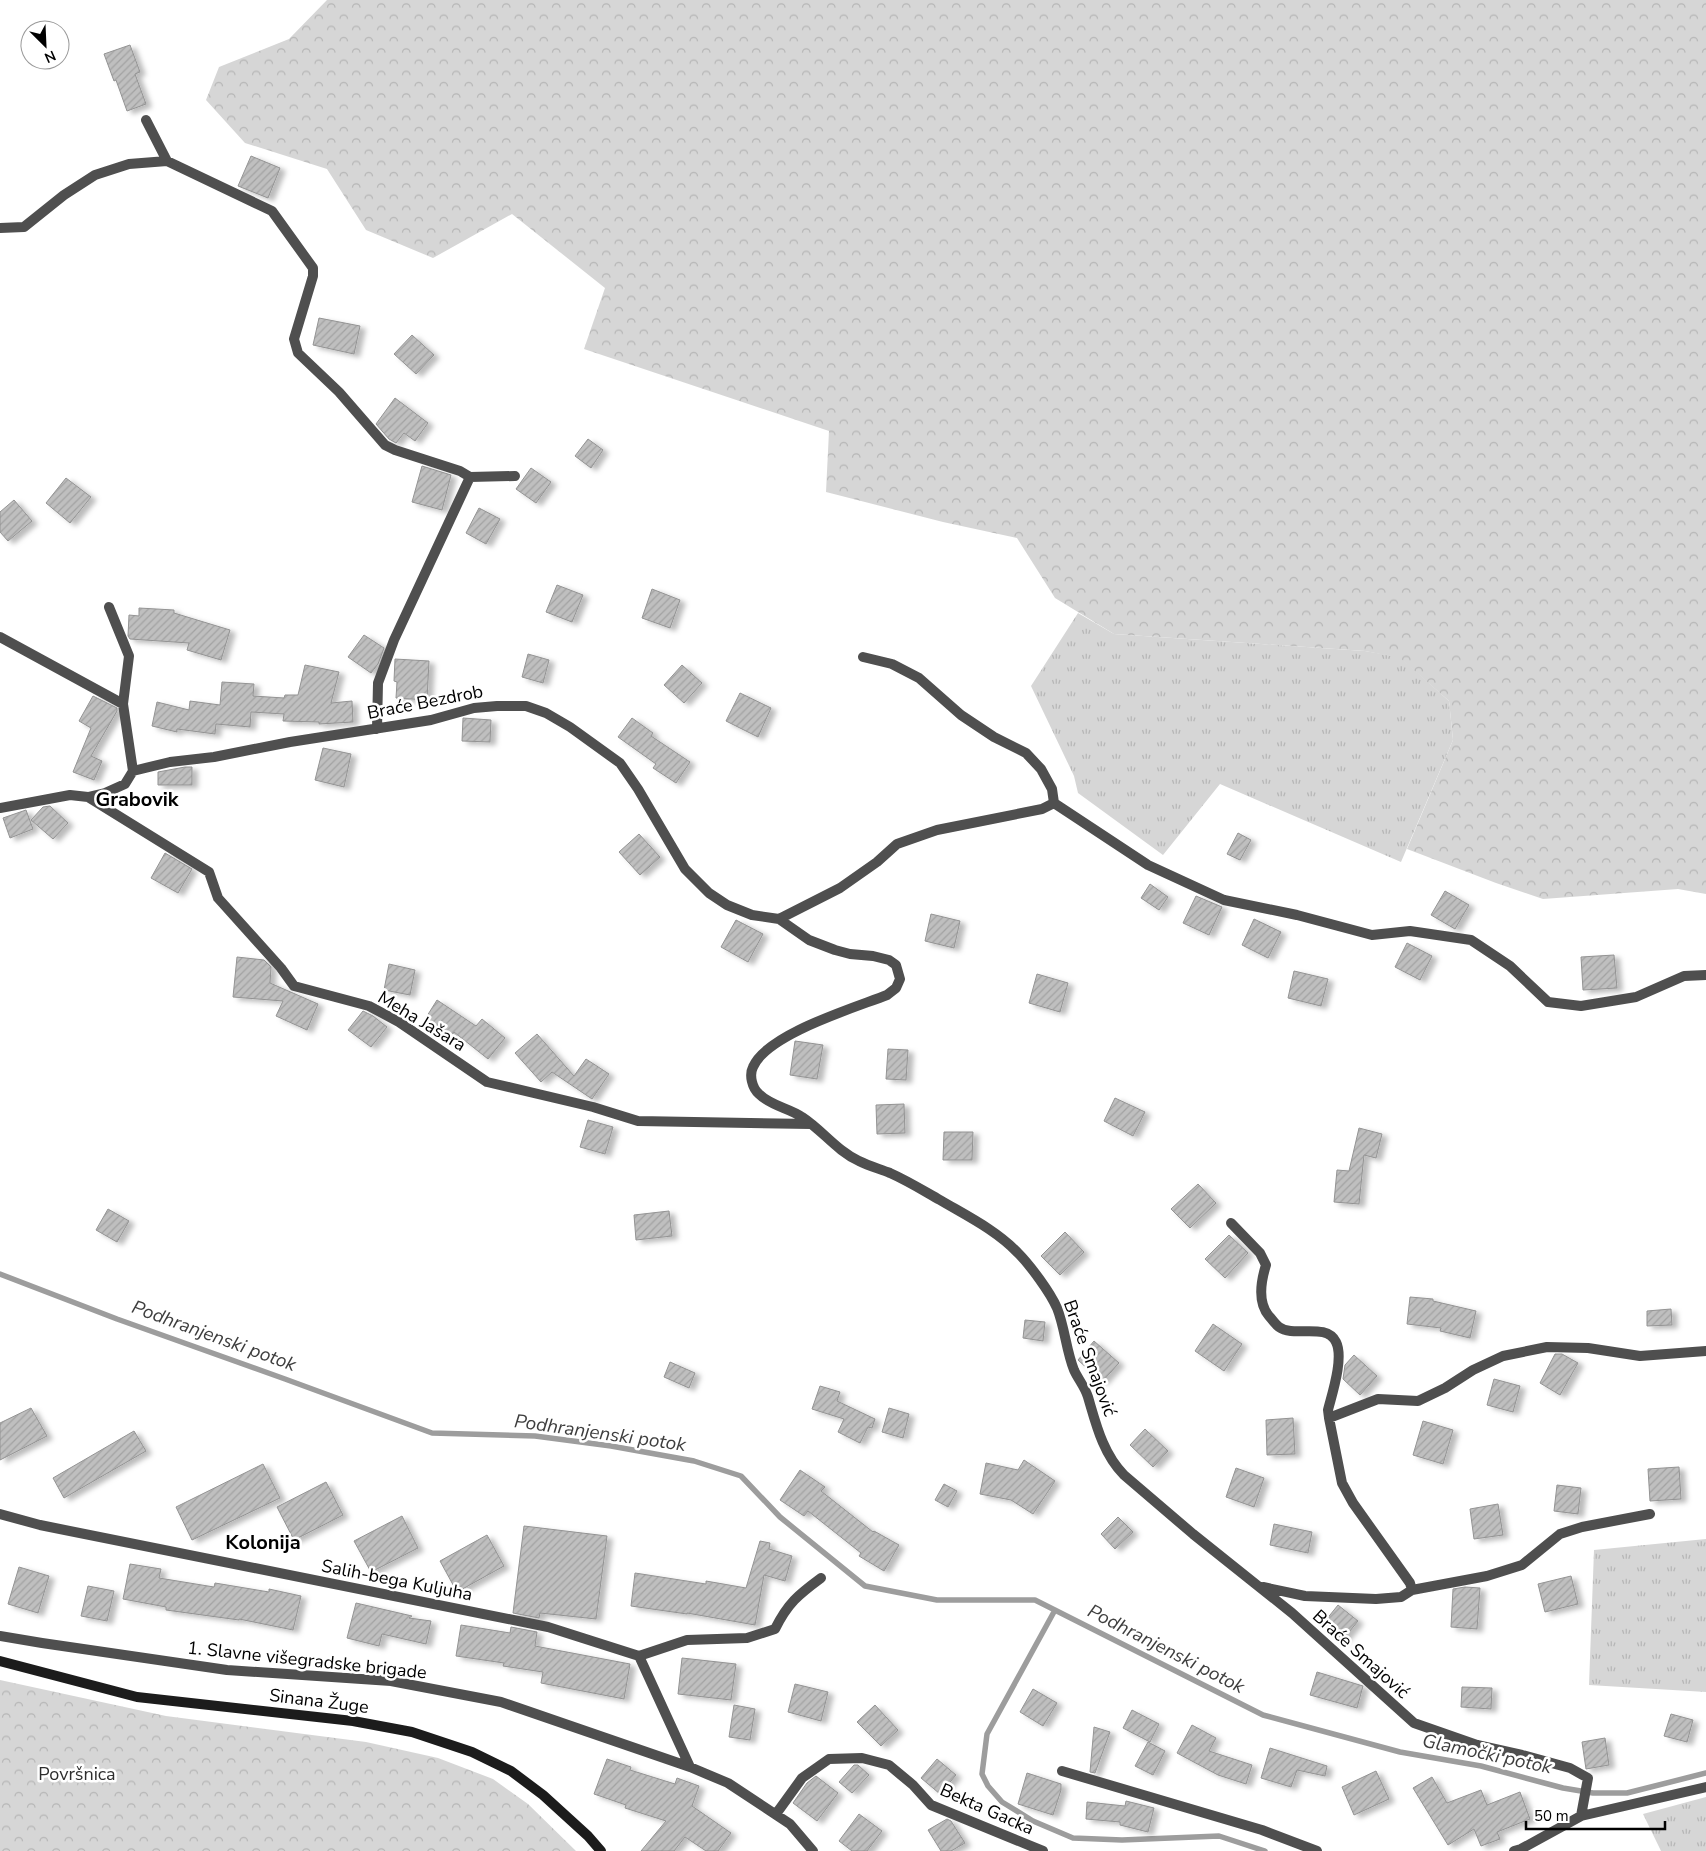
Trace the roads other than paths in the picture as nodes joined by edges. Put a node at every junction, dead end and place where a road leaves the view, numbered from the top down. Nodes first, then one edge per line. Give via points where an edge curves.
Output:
1 (146, 120) dead end
2 (167, 161) junction
3 (0, 228) edge
4 (515, 476) dead end
5 (470, 477) junction
6 (109, 607) dead end
7 (0, 637) edge
8 (863, 657) dead end
9 (123, 704) junction
10 (377, 728) junction
11 (133, 771) junction
12 (88, 796) junction
13 (1054, 803) junction
14 (0, 808) edge
15 (779, 919) junction
16 (1706, 975) edge
17 (812, 1124) junction
18 (1231, 1223) dead end
19 (1706, 1351) edge
20 (1329, 1418) junction
21 (0, 1514) edge
22 (1650, 1514) dead end
23 (821, 1578) dead end
24 (1259, 1586) junction
25 (1412, 1590) junction
26 (0, 1636) edge
27 (640, 1656) junction
28 (0, 1662) edge
29 (690, 1767) junction
30 (1062, 1771) dead end
31 (1706, 1786) edge
32 (776, 1814) junction
33 (1581, 1816) junction
34 (601, 1851) edge
35 (812, 1851) edge
36 (1043, 1851) edge
37 (1317, 1851) edge
38 (1514, 1851) edge

1 - 2 street
2 - 3 street via 129,164 95,175 24,227
2 - 5 street via 272,211 313,268 294,339 298,352 345,398 385,445
4 - 5 street
5 - 10 street via 384,666 378,683
6 - 9 street via 129,656
7 - 9 street
8 - 13 street via 892,664 919,678 961,715 1026,753 1041,769 1052,789
9 - 11 street
10 - 11 street, Braće Bezdrob
10 - 15 street, Braće Bezdrob via 431,720 474,708 526,706 546,713 620,763 685,869 709,893 752,915
11 - 12 street via 125,784 105,794
12 - 14 street via 70,795
12 - 17 street, Meha Jašara via 209,872 218,898 294,986 369,1006 399,1022 487,1082 638,1121
13 - 15 street via 1042,809 937,830 897,844 840,888
13 - 16 street via 1148,865 1224,900 1372,935 1410,931 1470,940 1510,966 1548,1002 1581,1006 1636,997 1684,976
15 - 17 street, Braće Smajović via 810,940 835,950 889,960 899,971 896,988 887,995 792,1033 774,1044 753,1067 753,1085 758,1094
17 - 24 street, Braće Smajović via 846,1154 920,1188 977,1221 1018,1252 1057,1308 1074,1370 1088,1395 1092,1416 1115,1466
18 - 20 street via 1260,1253 1266,1264 1261,1294 1264,1310 1269,1316 1280,1328 1328,1334 1336,1342 1339,1353
19 - 20 street via 1640,1356 1588,1348 1547,1348 1503,1356 1418,1401 1378,1399
20 - 25 street via 1342,1483
21 - 27 street, Salih-bega Kuljuha via 40,1525 548,1627
22 - 25 street via 1560,1534 1522,1565 1488,1576
23 - 27 street via 791,1602 775,1629 747,1638 687,1640
24 - 25 street via 1305,1596 1376,1599 1401,1596
24 - 33 street, Braće Smajović via 1414,1723 1477,1745 1570,1768 1588,1778
26 - 29 street, 1. Slavne višegradske brigade via 227,1670 391,1681 501,1702
27 - 29 street
28 - 34 main road, Sinana Žuge via 137,1696 353,1721 412,1732 472,1752 511,1771 543,1795
29 - 32 street, 1. Slavne višegradske brigade via 728,1782
30 - 37 street via 1262,1830
31 - 33 street
32 - 35 street, 1. Slavne višegradske brigade via 790,1824
32 - 36 street, Bekta Gacka via 802,1778 829,1759 862,1758 889,1765 931,1805
33 - 38 street

